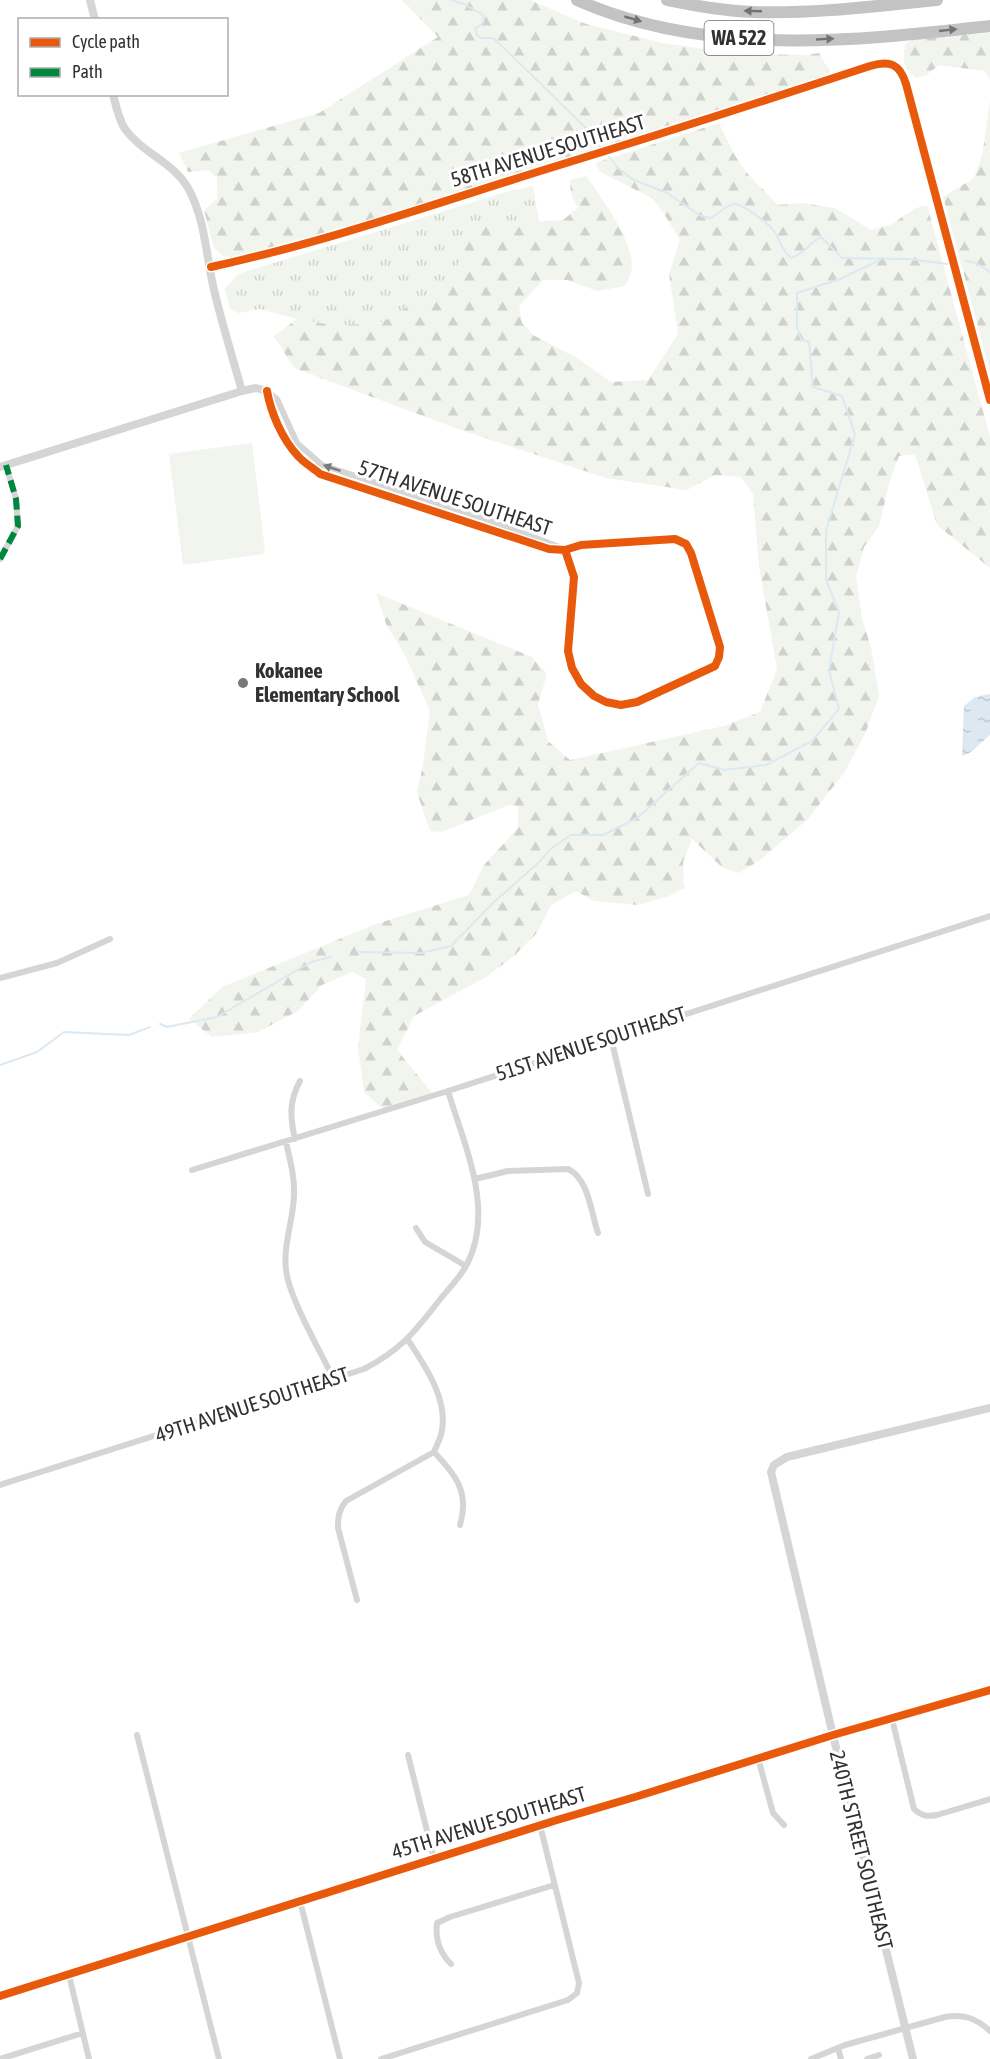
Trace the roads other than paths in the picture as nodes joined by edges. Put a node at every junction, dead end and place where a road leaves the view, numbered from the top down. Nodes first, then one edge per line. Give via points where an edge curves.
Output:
1 (90, 0) edge
2 (577, 0) edge
3 (667, 0) edge
4 (937, 0) edge
5 (94, 18) edge
6 (990, 26) edge
7 (113, 96) edge
8 (211, 267) junction
9 (242, 391) junction
10 (267, 391) junction
11 (990, 400) edge
12 (3, 466) edge
13 (405, 493) junction
14 (403, 502) junction
15 (479, 517) junction
16 (475, 526) junction
17 (565, 550) junction
18 (0, 559) edge
19 (990, 916) edge
20 (110, 939) dead end
21 (0, 978) edge
22 (611, 1038) junction
23 (300, 1081) dead end
24 (448, 1091) junction
25 (295, 1139) junction
26 (286, 1142) junction
27 (192, 1170) dead end
28 (475, 1179) junction
29 (648, 1194) dead end
30 (416, 1228) dead end
31 (598, 1233) dead end
32 (466, 1266) junction
33 (408, 1340) junction
34 (334, 1380) junction
35 (990, 1408) edge
36 (434, 1452) junction
37 (0, 1485) edge
38 (460, 1524) dead end
39 (357, 1600) dead end
40 (990, 1690) edge
41 (892, 1719) junction
42 (833, 1735) junction
43 (137, 1736) dead end
44 (408, 1755) dead end
45 (758, 1758) junction
46 (990, 1799) edge
47 (540, 1825) junction
48 (783, 1825) dead end
49 (434, 1859) junction
50 (554, 1885) junction
51 (300, 1901) junction
52 (188, 1937) junction
53 (451, 1964) dead end
54 (69, 1975) junction
55 (0, 1996) edge
56 (904, 2027) junction
57 (988, 2029) edge
58 (83, 2033) junction
59 (838, 2048) junction
60 (879, 2055) dead end
61 (0, 2059) edge
62 (89, 2059) edge
63 (219, 2059) edge
64 (340, 2059) edge
65 (381, 2059) edge
66 (811, 2059) edge
67 (842, 2059) edge
68 (867, 2059) edge
69 (913, 2059) edge

1 - 5 street
2 -> 6 highway, WA 522 via 666,28 776,41 906,35
4 -> 3 highway, WA 522 via 753,12
7 - 8 street via 125,128 177,174 188,189
8 - 9 street
8 - 11 street, 58TH AVENUE SOUTHEAST via 361,229 870,66 893,63 906,84
9 - 10 street
9 - 12 street
13 -> 10 street, 57TH AVENUE SOUTHEAST via 322,465 297,443 277,399
10 - 14 street, 57TH AVENUE SOUTHEAST via 280,431 297,456 321,474
12 - 18 street via 16,499 18,526
13 - 14 street
13 - 15 street, 57TH AVENUE SOUTHEAST
14 - 16 street, 57TH AVENUE SOUTHEAST
15 - 16 street
15 - 17 street, 57TH AVENUE SOUTHEAST
16 - 17 street, 57TH AVENUE SOUTHEAST via 549,549
17 - 17 street, 57TH AVENUE SOUTHEAST via 574,577 568,651 581,684 594,696 619,704 638,702 714,666 720,647 686,544 675,539 653,540 581,545
19 - 22 street, 51ST AVENUE SOUTHEAST
20 - 21 street via 57,963
22 - 24 street, 51ST AVENUE SOUTHEAST
22 - 29 street
23 - 25 street via 292,1096
24 - 25 street, 51ST AVENUE SOUTHEAST
24 - 28 street, 49TH AVENUE SOUTHEAST
25 - 26 street, 51ST AVENUE SOUTHEAST
26 - 27 street, 51ST AVENUE SOUTHEAST
26 - 34 street via 294,1196 286,1271
28 - 31 street via 508,1171 568,1168 582,1181
28 - 32 street, 49TH AVENUE SOUTHEAST via 478,1221
30 - 32 street via 425,1242
32 - 33 street, 49TH AVENUE SOUTHEAST
33 - 34 street, 49TH AVENUE SOUTHEAST via 364,1369
33 - 36 street via 439,1398 441,1433
34 - 37 street, 49TH AVENUE SOUTHEAST
35 - 42 street, 240TH STREET SOUTHEAST via 787,1457 774,1465 772,1483
36 - 38 street via 453,1472 460,1488 465,1509
36 - 39 street via 346,1501 340,1509 338,1528
40 - 41 street, 45TH AVENUE SOUTHEAST
41 - 42 street, 45TH AVENUE SOUTHEAST
41 - 46 street via 914,1809 920,1815
42 - 45 street, 45TH AVENUE SOUTHEAST
42 - 56 street, 240TH STREET SOUTHEAST
43 - 52 street
44 - 49 street
45 - 47 street, 45TH AVENUE SOUTHEAST
45 - 48 street via 772,1813
47 - 49 street, 45TH AVENUE SOUTHEAST
47 - 50 street
49 - 51 street, 45TH AVENUE SOUTHEAST
50 - 53 street via 437,1923 442,1956
50 - 65 street via 579,1983 577,1993 568,2000
51 - 52 street, 45TH AVENUE SOUTHEAST
51 - 64 street
52 - 54 street, 45TH AVENUE SOUTHEAST
52 - 63 street
54 - 55 street, 45TH AVENUE SOUTHEAST
54 - 58 street
56 - 57 street via 959,2015 979,2021
56 - 59 street
56 - 69 street, 240TH STREET SOUTHEAST
58 - 61 street
58 - 62 street
59 - 66 street
59 - 67 street
60 - 68 street

